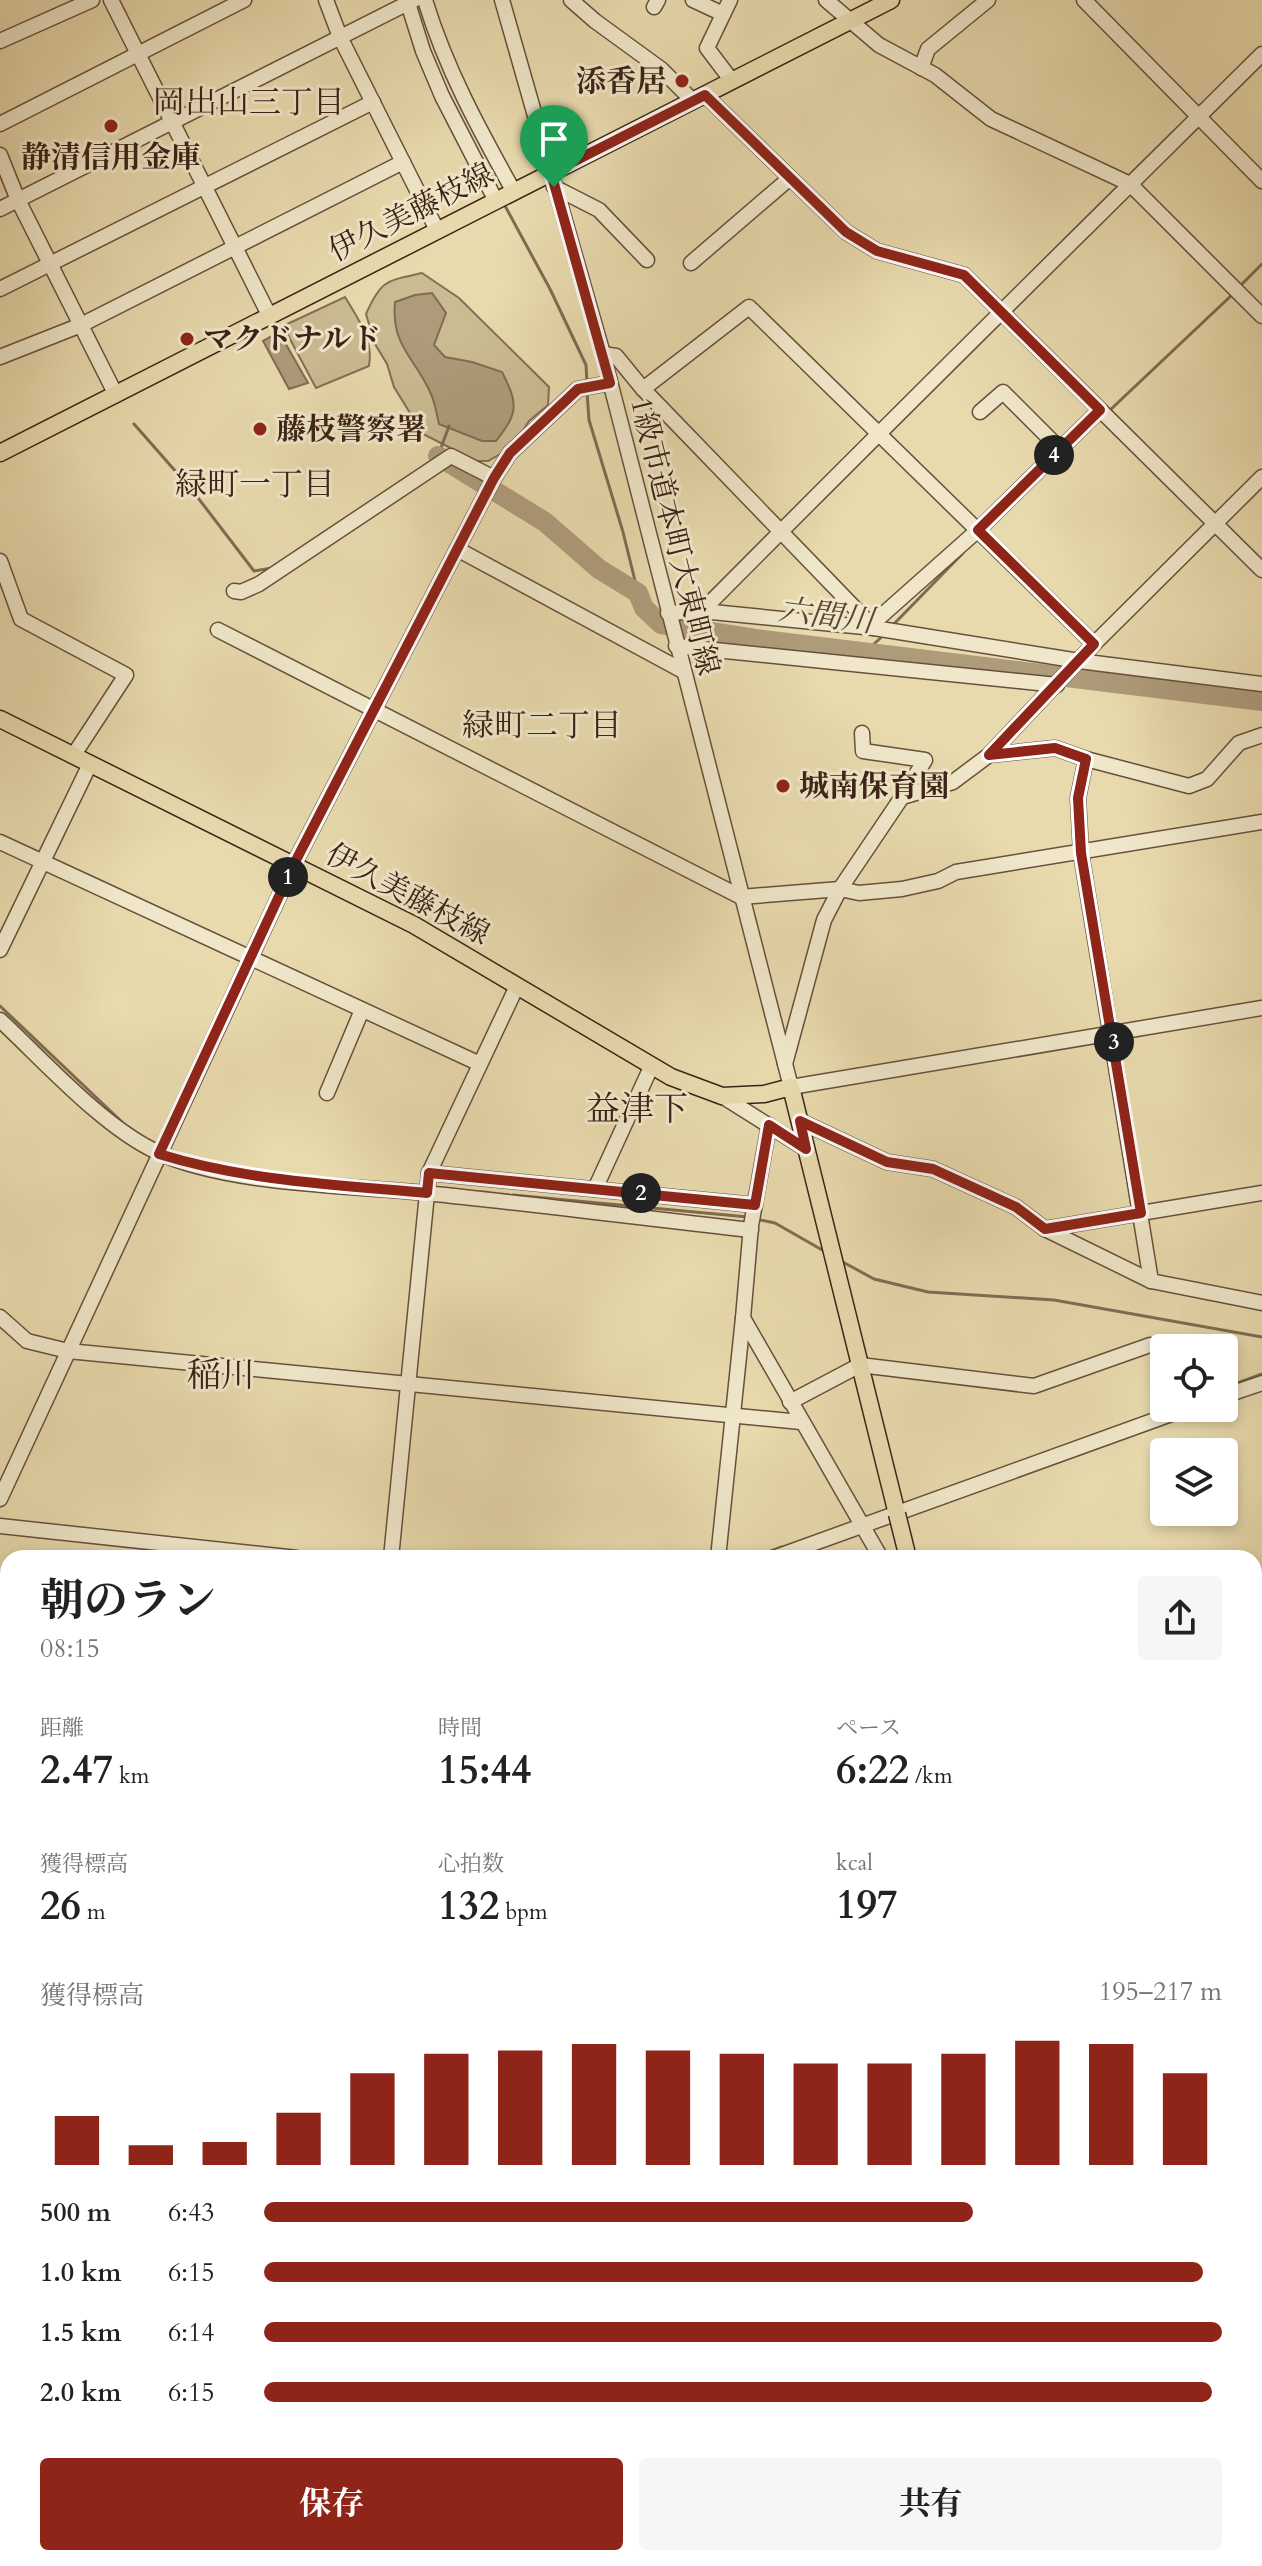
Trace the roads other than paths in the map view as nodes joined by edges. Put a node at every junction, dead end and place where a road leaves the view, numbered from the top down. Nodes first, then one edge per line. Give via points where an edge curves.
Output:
1 (92, 0) edge
2 (111, 0) edge
3 (244, 0) edge
4 (326, 0) edge
5 (425, 0) edge
6 (502, 0) edge
7 (571, 0) edge
8 (693, 0) edge
9 (730, 0) edge
10 (826, 0) edge
11 (891, 0) edge
12 (988, 0) edge
13 (1084, 0) edge
14 (410, 1) edge
15 (723, 14) junction
16 (850, 21) junction
17 (340, 37) junction
18 (0, 41) edge
19 (138, 53) junction
20 (1262, 54) edge
21 (921, 68) junction
22 (732, 81) junction
23 (699, 98) junction
24 (373, 102) junction
25 (1199, 117) junction
26 (173, 121) junction
27 (0, 124) edge
28 (0, 155) edge
29 (403, 162) junction
30 (790, 178) junction
31 (552, 180) junction
32 (1262, 181) edge
33 (1130, 184) junction
34 (205, 186) junction
35 (505, 197) junction
36 (18, 200) junction
37 (0, 209) edge
38 (437, 230) junction
39 (236, 249) junction
40 (647, 260) dead end
41 (691, 263) dead end
42 (51, 265) junction
43 (0, 289) edge
44 (1002, 313) junction
45 (269, 315) junction
46 (1262, 316) edge
47 (81, 325) junction
48 (603, 354) junction
49 (0, 357) edge
50 (610, 383) junction
51 (643, 389) junction
52 (116, 395) junction
53 (1100, 410) junction
54 (980, 412) dead end
55 (879, 431) junction
56 (1060, 449) junction
57 (0, 453) edge
58 (1262, 477) edge
59 (494, 478) junction
60 (1215, 523) junction
61 (978, 530) junction
62 (780, 532) junction
63 (457, 549) junction
64 (0, 561) edge
65 (1262, 570) edge
66 (234, 591) dead end
67 (702, 611) junction
68 (668, 613) junction
69 (873, 626) junction
70 (218, 630) dead end
71 (1094, 644) junction
72 (676, 646) junction
73 (1079, 661) junction
74 (683, 671) junction
75 (1262, 684) edge
76 (1057, 685) junction
77 (374, 709) junction
78 (0, 719) edge
79 (862, 733) dead end
80 (1262, 735) edge
81 (989, 755) junction
82 (73, 756) junction
83 (1086, 759) junction
84 (90, 764) junction
85 (902, 797) junction
86 (1262, 822) edge
87 (0, 842) edge
88 (1081, 853) junction
89 (43, 861) junction
90 (294, 864) junction
91 (840, 889) junction
92 (741, 897) junction
93 (0, 950) edge
94 (250, 958) junction
95 (517, 986) junction
96 (1262, 1008) edge
97 (362, 1010) junction
98 (0, 1020) edge
99 (1112, 1033) junction
100 (480, 1064) junction
101 (652, 1065) junction
102 (785, 1065) junction
103 (791, 1087) junction
104 (327, 1093) dead end
105 (722, 1096) junction
106 (800, 1121) junction
107 (769, 1125) junction
108 (806, 1149) junction
109 (159, 1154) junction
110 (429, 1173) junction
111 (595, 1189) junction
112 (427, 1193) junction
113 (1262, 1193) edge
114 (755, 1205) junction
115 (1141, 1213) junction
116 (751, 1228) junction
117 (1045, 1229) junction
118 (1151, 1281) junction
119 (1262, 1303) edge
120 (0, 1317) edge
121 (743, 1318) junction
122 (1150, 1345) dead end
123 (68, 1351) junction
124 (860, 1365) junction
125 (1262, 1383) edge
126 (409, 1385) junction
127 (1238, 1391) edge
128 (790, 1402) junction
129 (732, 1415) junction
130 (801, 1422) junction
131 (1150, 1422) edge
132 (0, 1499) edge
133 (898, 1515) junction
134 (0, 1526) edge
135 (862, 1526) junction
136 (223, 1550) edge
137 (392, 1550) edge
138 (719, 1550) edge
139 (795, 1550) edge
140 (866, 1550) edge
141 (876, 1550) edge
142 (906, 1550) edge

1 - 18 street
2 - 19 street
3 - 19 street
4 - 17 street
5 - 35 street via 438,45
6 - 31 street, 1級市道本町大東町線
7 - 23 street
8 - 15 street
9 - 15 street
10 - 16 street
11 - 16 main road, 伊久美藤枝線
12 - 21 street via 928,49
13 - 25 street
14 - 17 street
14 - 35 street via 442,96
15 - 22 street via 707,48
16 - 21 street via 879,45
16 - 22 main road, 伊久美藤枝線
17 - 24 street
17 - 26 street
19 - 26 street
19 - 27 street
20 - 25 street
21 - 33 street via 991,119
22 - 23 main road, 伊久美藤枝線
23 - 30 street
23 - 31 main road, 伊久美藤枝線
24 - 29 street
24 - 34 street
25 - 32 street
25 - 33 street
26 - 34 street
26 - 36 street
28 - 36 street
29 - 38 street
29 - 39 street
30 - 41 street
30 - 44 street via 861,242 964,275
31 - 35 main road, 伊久美藤枝線
31 - 40 street via 599,210
31 - 48 street, 1級市道本町大東町線
33 - 44 street
33 - 46 street
34 - 39 street
34 - 42 street
35 - 38 main road, 伊久美藤枝線
36 - 37 street
36 - 42 street
38 - 45 main road, 伊久美藤枝線
39 - 45 street
39 - 47 street
42 - 43 street
42 - 47 street
44 - 53 street
44 - 55 street
45 - 52 main road, 伊久美藤枝線
47 - 49 street
47 - 52 street
48 - 50 street, 1級市道本町大東町線
48 - 51 street via 616,356
50 - 59 street via 578,389 510,453
50 - 68 street, 1級市道本町大東町線
51 - 55 street via 749,307
51 - 62 street
52 - 57 main road, 伊久美藤枝線
53 - 56 street
53 - 60 street
54 - 56 street via 1003,392
55 - 61 street
55 - 62 street
56 - 61 street
58 - 60 street
59 - 63 street
59 - 66 street via 451,456 259,584
60 - 65 street
60 - 71 street
61 - 69 street
61 - 71 street
62 - 67 street
62 - 69 street
63 - 74 street
63 - 77 street
64 - 82 street via 21,619 126,675
67 - 68 street
67 - 69 street
68 - 72 street, 1級市道本町大東町線
69 - 73 street
70 - 77 street
71 - 73 street
72 - 74 street, 1級市道本町大東町線
72 - 76 street
73 - 75 street
73 - 76 street
74 - 92 street, 1級市道本町大東町線
76 - 81 street
77 - 90 street
77 - 92 street
78 - 82 main road, 伊久美藤枝線
79 - 85 street via 863,751 925,760
80 - 83 street via 1239,743 1207,779 1189,786
81 - 83 street via 1055,748
81 - 85 street via 953,782
82 - 84 main road, 伊久美藤枝線
83 - 88 street via 1078,798
84 - 89 street
84 - 90 main road, 伊久美藤枝線
85 - 91 street
86 - 88 street
87 - 89 street
88 - 91 street via 956,872 902,889
88 - 99 street
89 - 93 street
89 - 94 street
90 - 94 street
90 - 95 main road, 伊久美藤枝線 via 414,925
91 - 92 street
91 - 102 street via 824,920
92 - 102 street, 1級市道本町大東町線
94 - 97 street
94 - 109 street
95 - 100 street
95 - 101 main road, 伊久美藤枝線
96 - 99 street
97 - 100 street
97 - 104 street
98 - 109 street via 105,1118
99 - 103 street
99 - 115 street
100 - 110 street
101 - 105 main road, 伊久美藤枝線
101 - 111 street
102 - 103 street, 1級市道本町大東町線
103 - 105 main road, 伊久美藤枝線
103 - 106 main road
105 - 107 street
106 - 108 main road
106 - 117 street via 887,1162 933,1169 1016,1207
107 - 108 street
107 - 114 street
108 - 124 main road
109 - 112 street via 254,1177
109 - 123 street
110 - 111 street
110 - 112 street
111 - 114 street
112 - 116 street
112 - 126 street
113 - 115 street
114 - 116 street
115 - 117 street
115 - 118 street
116 - 121 street
117 - 118 street
118 - 119 street
120 - 123 street via 27,1341
121 - 128 street
121 - 129 street
122 - 124 street via 1034,1386
123 - 126 street
123 - 132 street
124 - 128 street
124 - 133 main road
125 - 127 street
126 - 129 street
126 - 137 street
128 - 130 street
129 - 130 street
129 - 138 street
130 - 135 street
131 - 133 street
133 - 135 street
133 - 142 main road, bridge
134 - 136 street
135 - 139 street
135 - 140 street
135 - 141 street

